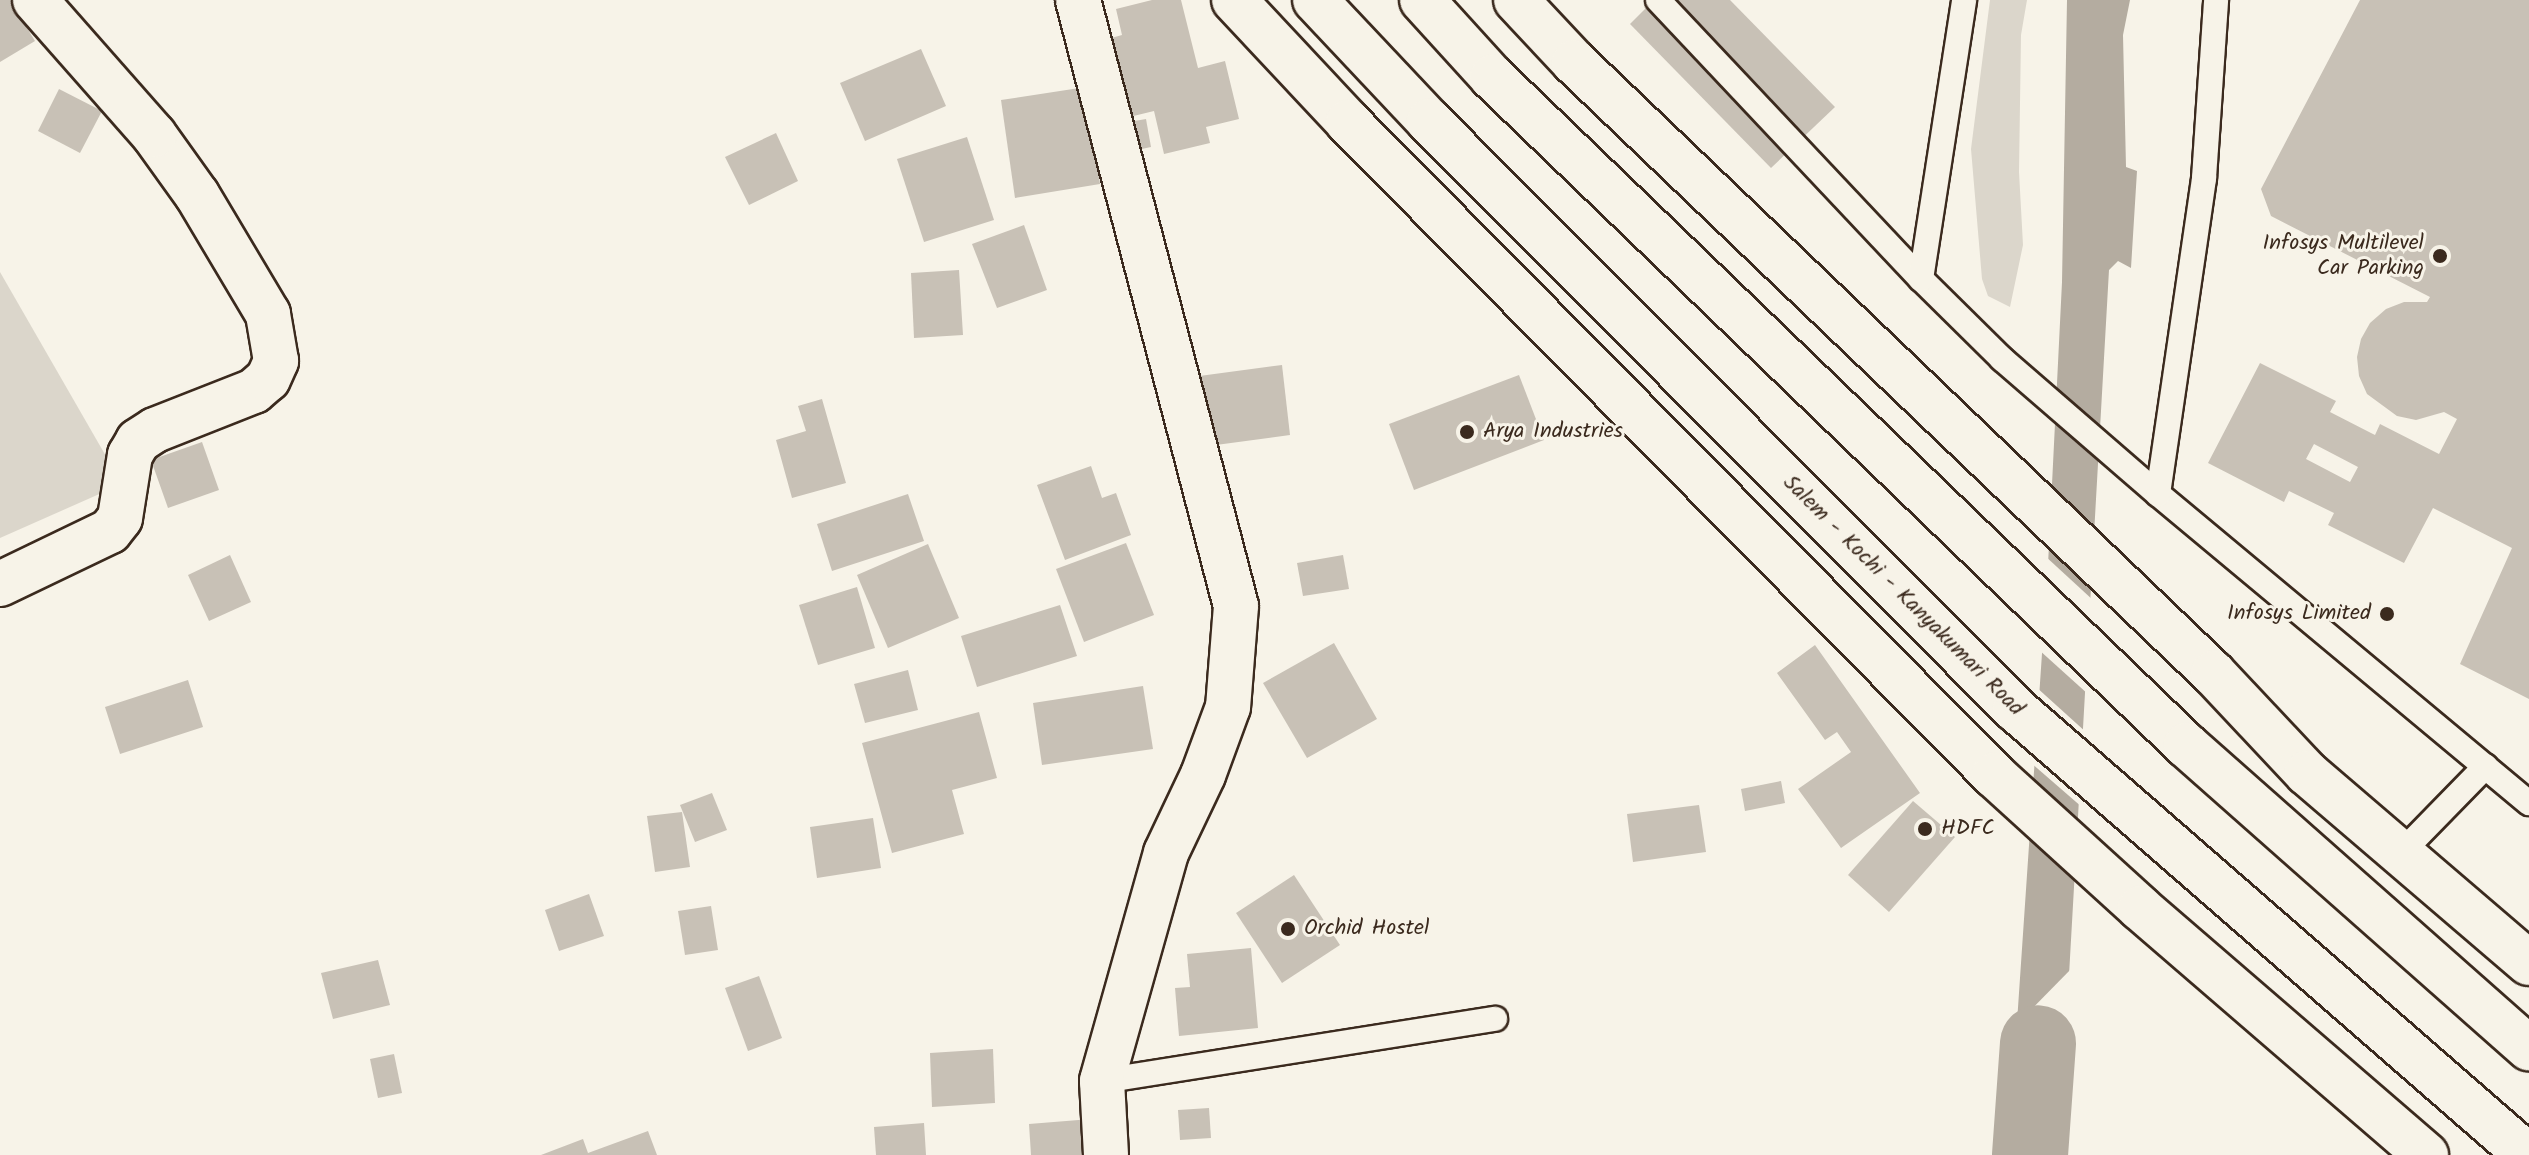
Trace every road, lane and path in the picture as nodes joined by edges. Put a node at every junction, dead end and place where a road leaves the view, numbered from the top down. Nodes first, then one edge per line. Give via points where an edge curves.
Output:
1 (35, 0) edge
2 (1078, 0) edge
3 (1234, 0) edge
4 (1315, 0) edge
5 (1422, 0) edge
6 (1516, 0) edge
7 (1658, 0) edge
8 (1964, 0) edge
9 (2216, 0) edge
10 (1921, 279) junction
11 (2158, 494) junction
12 (0, 584) edge
13 (2486, 766) junction
14 (2529, 803) edge
15 (2399, 855) junction
16 (2529, 963) edge
17 (1495, 1019) dead end
18 (2529, 1048) edge
19 (1102, 1081) junction
20 (1106, 1155) edge
21 (2426, 1155) edge
22 (2527, 1155) edge

1 - 12 main road via 154,135 197,195 268,314 276,361 268,379 254,391 138,441 130,455 120,518 110,531
2 - 19 main road via 1236,606 1228,707 1166,853
3 - 21 main road via 1348,122 1994,775
4 - 22 main road, Salem - Kochi - Kanyakumari Road via 2015,709
5 - 18 main road via 1492,77 2186,745
6 - 15 main road via 1574,62 2213,673 2307,773
7 - 10 lane
8 - 10 lane
9 - 11 lane via 2204,178
10 - 11 lane via 2002,359
11 - 13 lane
13 - 14 lane
13 - 15 lane
15 - 16 main road
17 - 19 lane
19 - 20 main road

